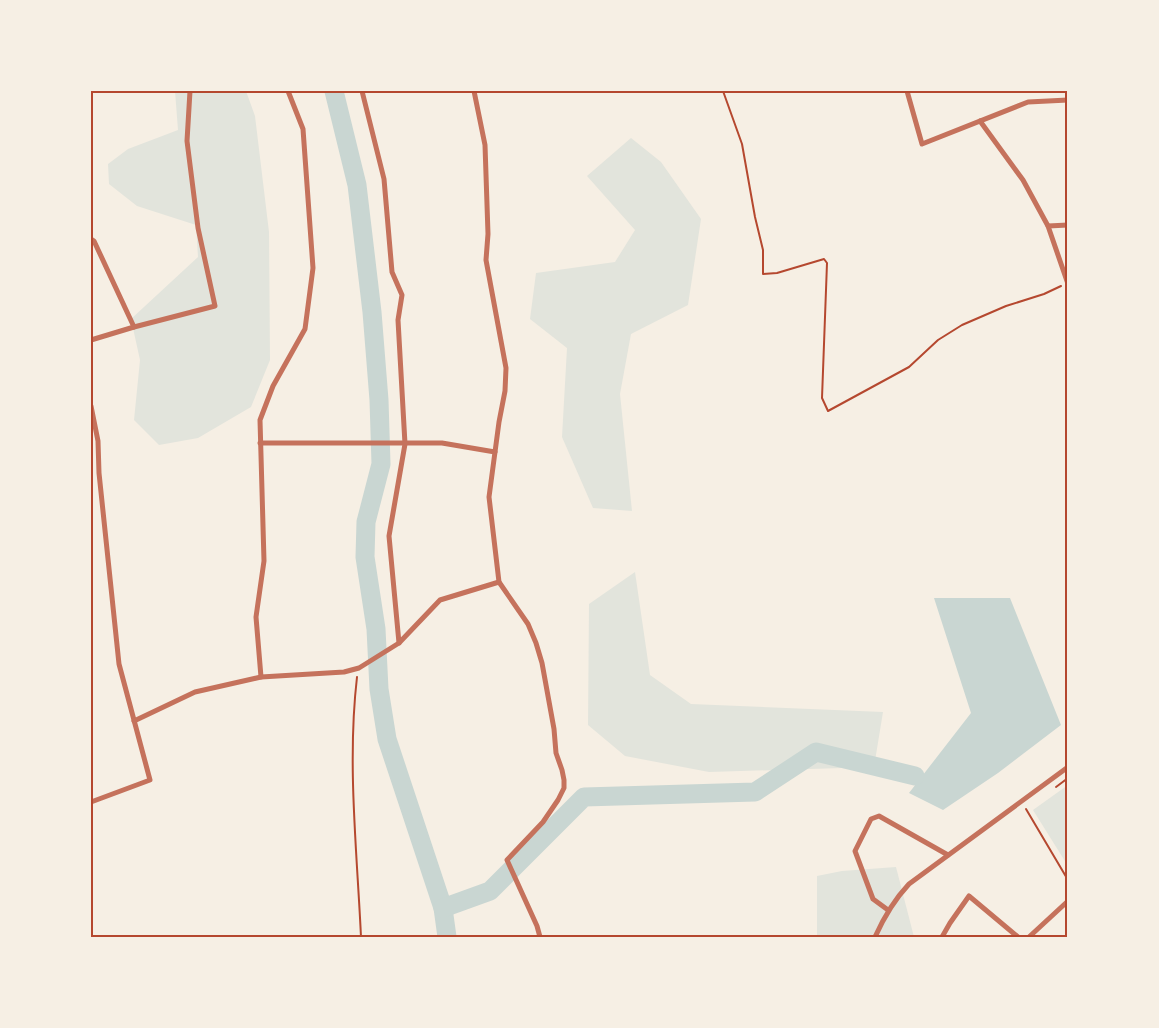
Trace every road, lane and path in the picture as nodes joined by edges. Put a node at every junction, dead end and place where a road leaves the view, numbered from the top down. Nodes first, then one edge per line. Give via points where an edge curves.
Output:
1 (190, 91) edge
2 (288, 91) edge
3 (474, 91) edge
4 (724, 91) edge
5 (907, 91) edge
6 (363, 92) edge
7 (1068, 100) edge
8 (980, 121) junction
9 (1068, 225) edge
10 (1048, 226) junction
11 (91, 239) edge
12 (1068, 283) edge
13 (134, 327) junction
14 (91, 340) edge
15 (91, 406) edge
16 (260, 443) junction
17 (405, 444) junction
18 (495, 452) junction
19 (499, 582) junction
20 (399, 643) junction
21 (358, 668) junction
22 (260, 677) junction
23 (134, 721) junction
24 (1068, 767) edge
25 (1068, 778) edge
26 (1054, 789) dead end
27 (91, 802) edge
28 (1032, 804) dead end
29 (948, 855) junction
30 (1068, 880) edge
31 (1068, 900) edge
32 (888, 910) junction
33 (361, 937) edge
34 (540, 937) edge
35 (874, 937) edge
36 (942, 937) edge
37 (1018, 937) edge
38 (1029, 937) edge

1 - 13 street via 187,141 198,228 215,306
2 - 16 street via 303,129 313,268 305,329 273,386 260,420
3 - 18 street via 485,145 486,260 506,368
4 - 12 path via 742,144 763,250 763,274 824,259 827,263 822,398 828,411 909,367 938,340 962,325
5 - 8 street via 922,144
6 - 17 street via 384,178 392,272 402,295 398,320
7 - 8 street via 1028,102
8 - 10 street via 1023,180
9 - 10 street
10 - 12 street
11 - 13 street
13 - 14 street
15 - 23 street via 98,441 119,664
16 - 17 street
16 - 22 street via 264,561 256,617
17 - 18 street via 442,443
17 - 20 street via 389,536
18 - 19 street via 489,497
19 - 20 street via 440,600
19 - 34 street via 528,624 536,643 564,780 564,788 543,822 507,860
20 - 21 street
21 - 22 street via 344,672
21 - 33 path via 354,710 354,789
22 - 23 street via 195,692
23 - 27 street via 150,780
24 - 29 street
25 - 26 path
28 - 30 path via 1025,810
29 - 32 street via 909,884
29 - 32 street via 879,816 871,819 855,851 873,899
31 - 38 street
32 - 35 street
36 - 37 street via 969,896

